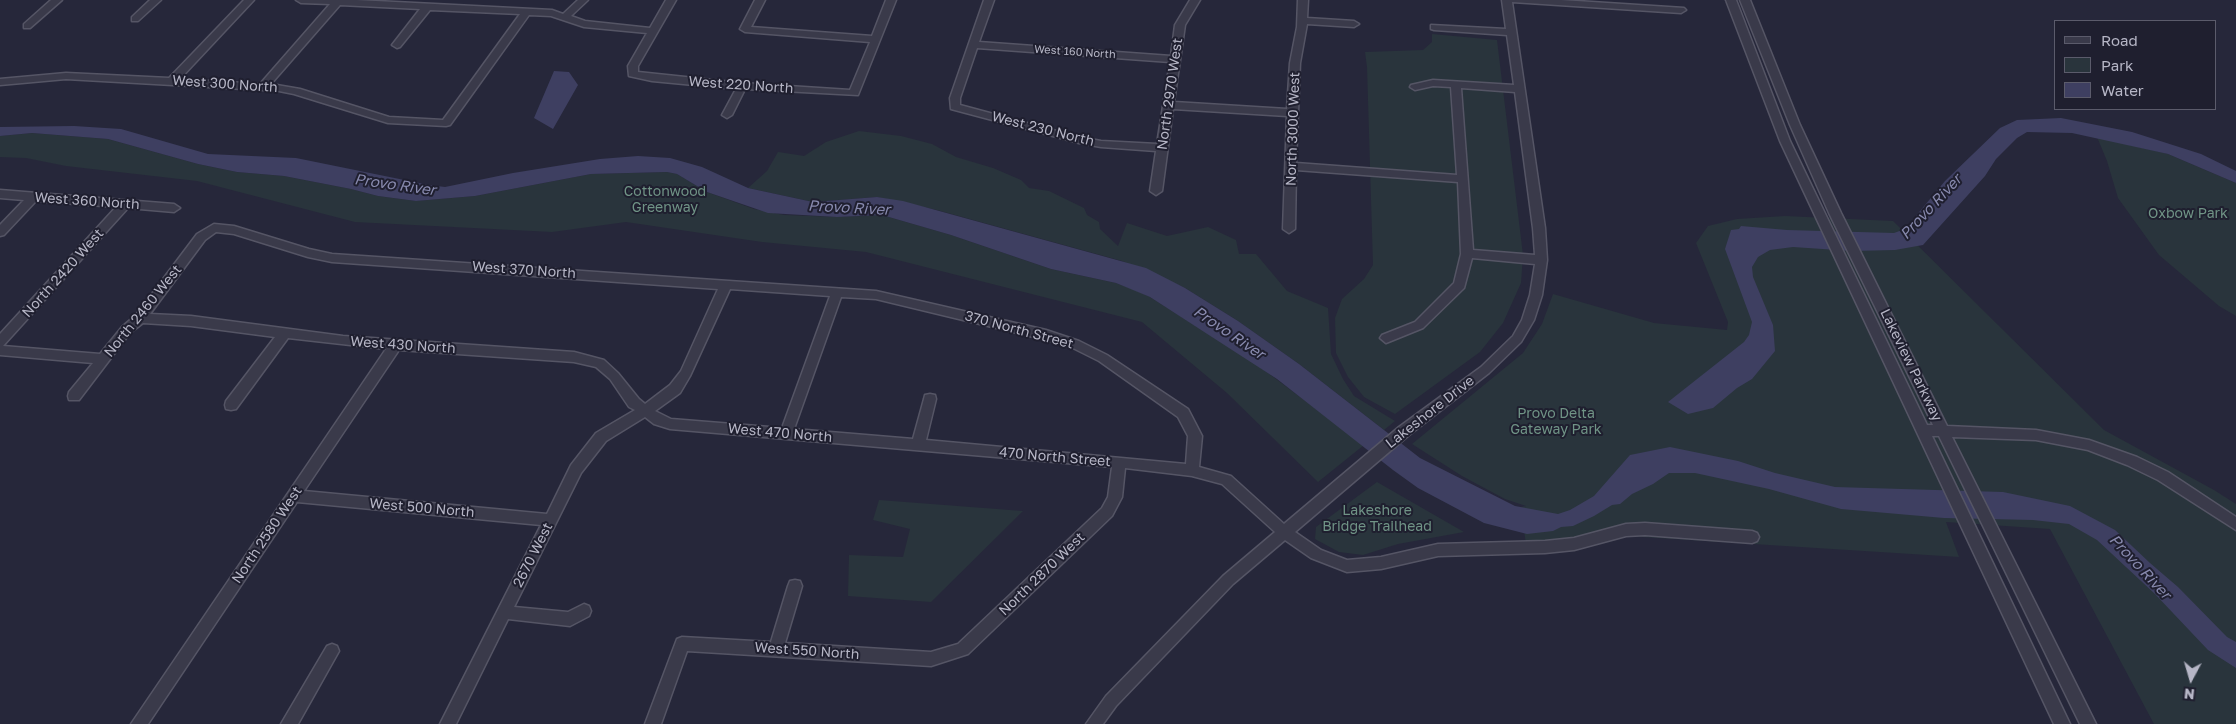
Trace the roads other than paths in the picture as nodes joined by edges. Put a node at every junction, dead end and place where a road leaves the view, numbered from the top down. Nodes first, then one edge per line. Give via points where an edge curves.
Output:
1 (57, 0) edge
2 (156, 0) edge
3 (249, 0) edge
4 (301, 0) edge
5 (583, 0) edge
6 (671, 0) edge
7 (760, 0) edge
8 (891, 0) edge
9 (989, 0) edge
10 (1194, 0) edge
11 (1303, 0) edge
12 (1507, 0) edge
13 (1514, 0) edge
14 (1731, 0) edge
15 (1745, 0) edge
16 (337, 2) junction
17 (427, 7) junction
18 (1681, 10) dead end
19 (526, 12) junction
20 (565, 17) junction
21 (135, 19) dead end
22 (1302, 21) junction
23 (1354, 24) dead end
24 (28, 26) dead end
25 (1434, 26) dead end
26 (653, 31) junction
27 (1512, 32) junction
28 (875, 39) junction
29 (397, 45) dead end
30 (974, 45) junction
31 (1175, 59) junction
32 (172, 81) junction
33 (0, 82) edge
34 (1456, 85) junction
35 (742, 86) junction
36 (263, 87) junction
37 (1415, 87) dead end
38 (1520, 89) junction
39 (1169, 105) junction
40 (1291, 113) junction
41 (727, 115) dead end
42 (1163, 148) junction
43 (1291, 166) junction
44 (1463, 179) junction
45 (1156, 191) dead end
46 (0, 194) edge
47 (33, 198) junction
48 (125, 204) junction
49 (174, 208) dead end
50 (214, 228) joint
51 (1289, 230) dead end
52 (0, 232) edge
53 (1467, 254) junction
54 (1541, 260) junction
55 (726, 284) junction
56 (837, 292) junction
57 (140, 318) junction
58 (284, 334) junction
59 (1386, 338) dead end
60 (395, 345) junction
61 (3, 348) edge
62 (104, 359) junction
63 (0, 361) edge
64 (74, 396) dead end
65 (930, 399) dead end
66 (232, 405) dead end
67 (645, 410) junction
68 (1921, 430) junction
69 (1943, 431) junction
70 (786, 434) junction
71 (918, 445) junction
72 (1119, 462) junction
73 (1192, 470) junction
74 (294, 496) junction
75 (550, 520) junction
76 (2236, 524) edge
77 (1284, 532) junction
78 (1752, 537) dead end
79 (795, 586) dead end
80 (584, 611) dead end
81 (504, 612) junction
82 (776, 649) junction
83 (332, 652) dead end
84 (931, 659) joint
85 (139, 724) edge
86 (289, 724) edge
87 (448, 724) edge
88 (653, 724) edge
89 (1094, 724) edge
90 (2062, 724) edge
91 (2088, 724) edge

1 - 24 street
2 - 21 street
3 - 32 street
4 - 16 street
5 - 20 street
6 - 26 street
7 - 28 street via 745,30
8 - 28 street
9 - 30 street
10 - 31 street, North 2970 West via 1180,25
11 - 22 street, North 3000 West
12 - 27 street, Lakeshore Drive
13 - 18 street
14 - 68 street, Lakeview Parkway via 1779,126
15 - 69 street, Lakeview Parkway via 1835,213
16 - 17 street
16 - 36 street
17 - 19 street
17 - 29 street
19 - 20 street
19 - 36 street, West 300 North via 446,123 388,120 296,91
20 - 26 street via 584,24
22 - 23 street
22 - 40 street, North 3000 West
25 - 27 street
26 - 35 street, West 220 North via 633,66 633,74
27 - 38 street, Lakeshore Drive
28 - 35 street, West 220 North via 854,93
30 - 31 street, West 160 North
30 - 42 street, West 230 North via 955,98 955,107 1079,140
31 - 39 street, North 2970 West
32 - 33 street, West 300 North via 66,76
32 - 36 street, West 300 North
34 - 37 street
34 - 38 street
34 - 44 street
35 - 41 street
38 - 54 street, Lakeshore Drive
39 - 40 street
39 - 42 street, North 2970 West
40 - 43 street, North 3000 West
42 - 45 street, North 2970 West
43 - 44 street
43 - 51 street, North 3000 West
44 - 53 street
46 - 47 street, West 360 North
47 - 48 street, West 360 North
47 - 52 street
48 - 49 street, West 360 North
48 - 61 street, North 2420 West
50 - 55 street, West 370 North via 234,230 332,258
50 - 57 street, North 2460 West via 201,237
53 - 54 street
53 - 59 street via 1460,285 1419,325
54 - 77 street, Lakeshore Drive via 1536,295 1517,340
55 - 56 street, West 370 North
55 - 67 street, 2670 West via 686,373 675,389
56 - 70 street
56 - 73 street, 370 North Street via 876,295 1046,335 1075,344 1103,358 1183,413 1194,436
57 - 58 street, West 430 North via 191,321
57 - 62 street, North 2460 West via 126,330
58 - 60 street, West 430 North
58 - 66 street
60 - 67 street, West 430 North via 574,357 600,363 634,403
60 - 74 street, North 2580 West
61 - 62 street
61 - 63 street, North 2420 West
62 - 64 street, North 2460 West
65 - 71 street
67 - 70 street, West 470 North via 670,424
67 - 75 street, 2670 West via 601,437 576,469
68 - 69 street
68 - 90 street, Lakeview Parkway
69 - 76 street via 2036,434 2103,450 2163,476
69 - 91 street, Lakeview Parkway
70 - 71 street, West 470 North
71 - 72 street, 470 North Street
72 - 73 street, 470 North Street
72 - 84 street, North 2870 West via 1115,497 1107,512 964,649
73 - 77 street via 1226,480
74 - 75 street, West 500 North
74 - 85 street, North 2580 West
75 - 81 street, 2670 West
77 - 78 street via 1316,554 1347,566 1381,563 1449,549 1537,548 1574,544 1626,530
77 - 89 street, Lakeshore Drive via 1228,580 1111,702
79 - 82 street
80 - 81 street via 570,619
81 - 87 street, 2670 West
82 - 84 street, West 550 North
82 - 88 street, West 550 North via 682,644
83 - 86 street

